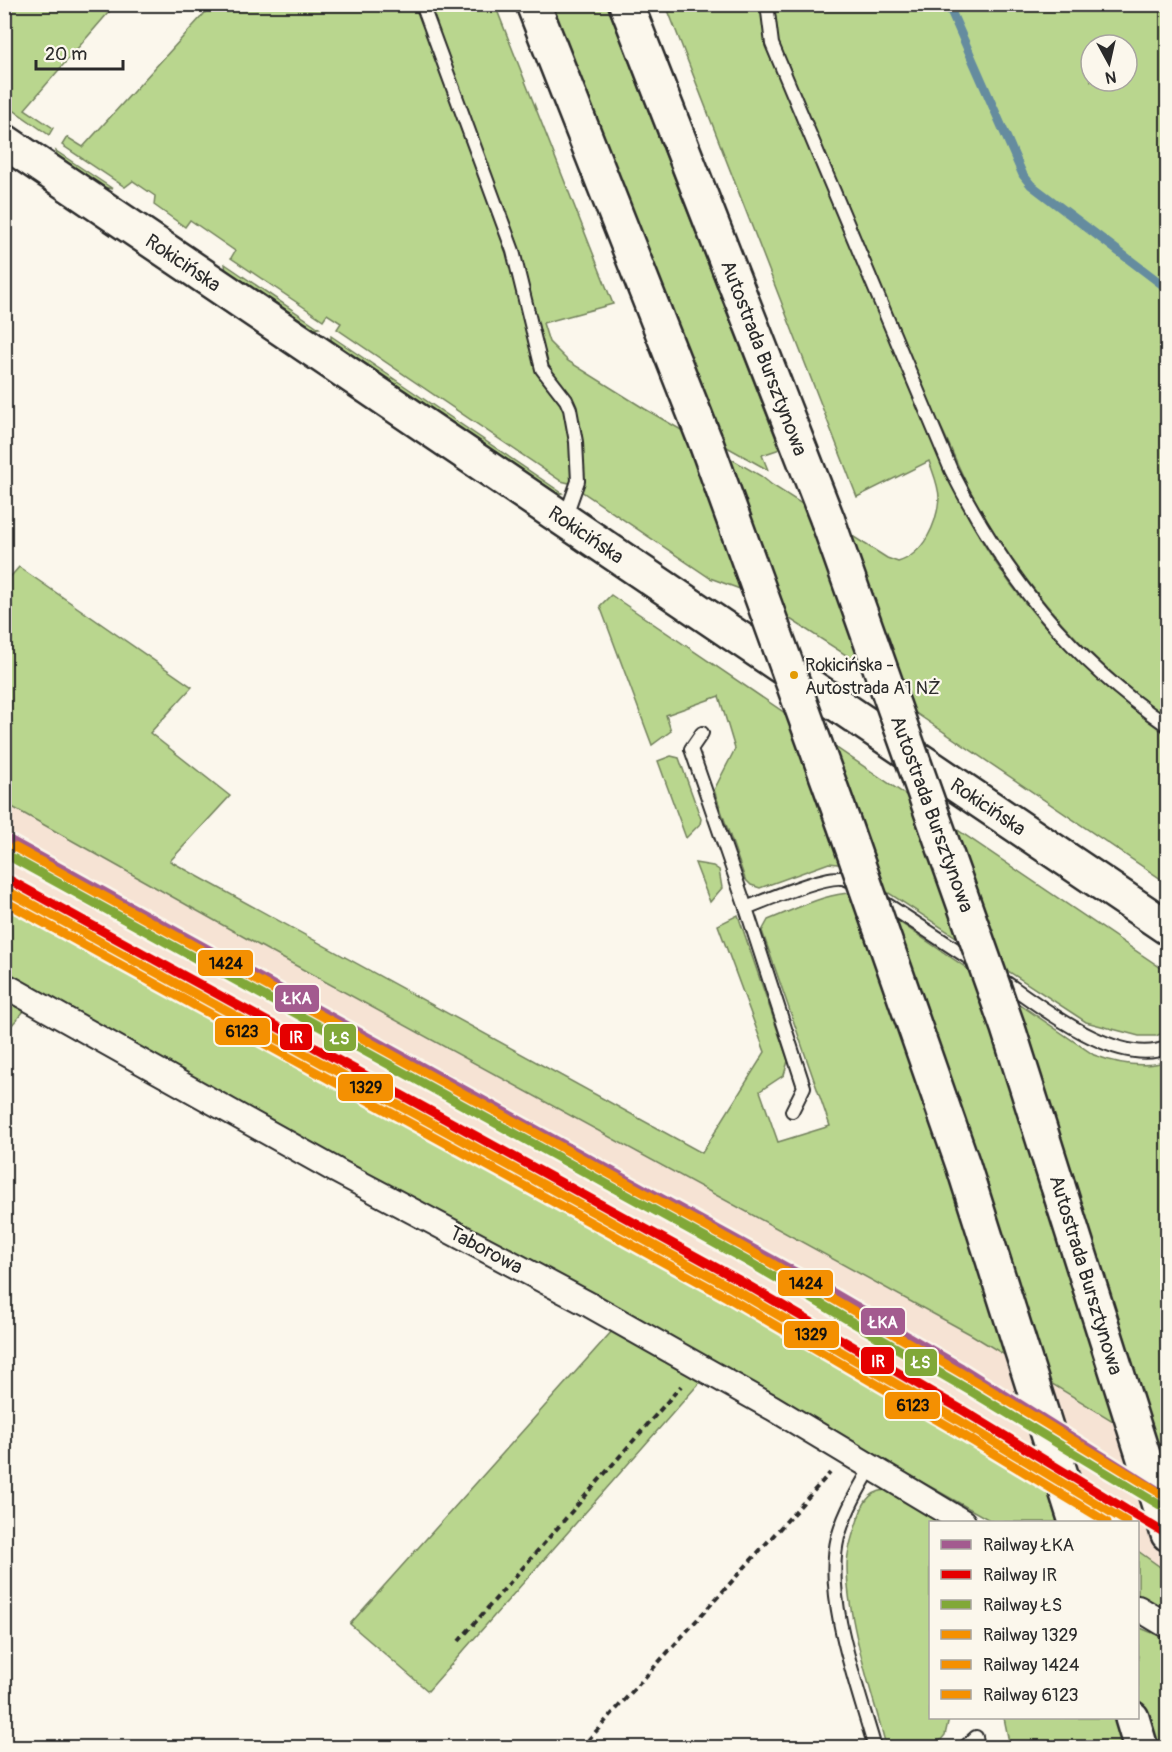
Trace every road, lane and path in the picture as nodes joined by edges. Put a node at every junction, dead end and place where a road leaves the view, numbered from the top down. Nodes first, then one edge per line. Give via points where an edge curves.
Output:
1 (422, 4) edge
2 (533, 4) edge
3 (626, 4) edge
4 (642, 4) edge
5 (767, 4) edge
6 (670, 114) junction
7 (4, 141) edge
8 (564, 520) junction
9 (1167, 726) edge
10 (702, 733) dead end
11 (746, 908) junction
12 (1167, 928) edge
13 (4, 985) edge
14 (1167, 1047) edge
15 (792, 1110) dead end
16 (698, 1366) junction
17 (849, 1453) junction
18 (872, 1466) junction
19 (961, 1521) edge
20 (1076, 1521) edge
21 (1167, 1533) edge
22 (1139, 1609) edge
23 (1167, 1626) edge
24 (459, 1641) dead end
25 (1132, 1719) edge
26 (581, 1748) edge
27 (875, 1748) edge
28 (964, 1748) edge
29 (978, 1748) edge
30 (1141, 1748) edge

1 - 8 lane via 513,251 543,369 570,409 578,481
2 - 20 main road, bridge via 705,443 844,824 963,1165
3 - 6 main road, Autostrada Bursztynowa
4 - 6 main road
5 - 9 lane via 772,44 972,512 1022,588 1054,627 1112,682
6 - 21 main road, Autostrada Bursztynowa, bridge via 828,521 1008,1028
7 - 8 main road, Rokicińska
8 - 12 main road, Rokicińska
10 - 11 lane via 691,749
11 - 14 lane via 840,877 1101,1042 1140,1052
11 - 15 lane via 804,1087
13 - 16 street, Taborowa
16 - 17 street, Taborowa
16 - 24 path
17 - 18 street, Taborowa
17 - 26 path
18 - 19 street, Taborowa
18 - 27 lane via 844,1519 834,1570 841,1627
22 - 23 street
25 - 30 main road
28 - 29 lane via 976,1737

